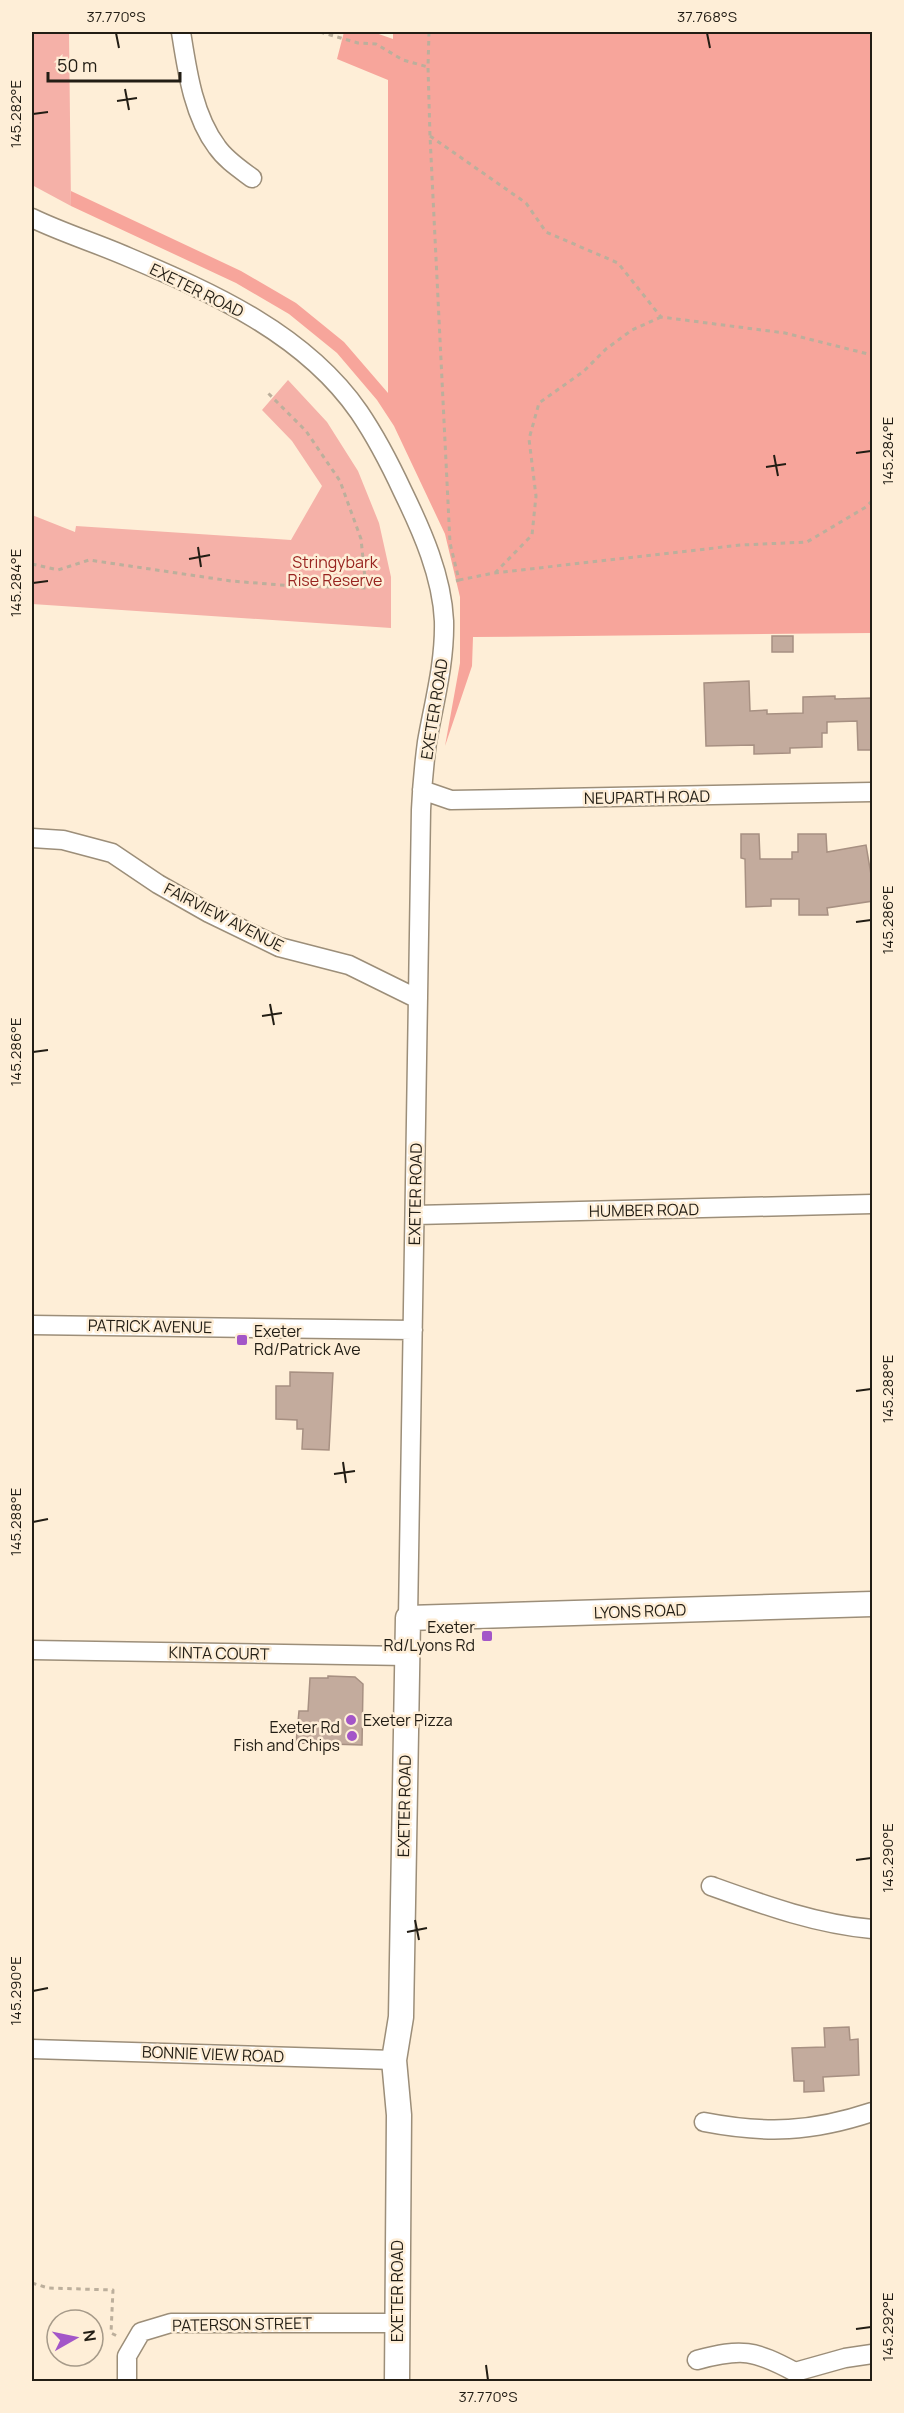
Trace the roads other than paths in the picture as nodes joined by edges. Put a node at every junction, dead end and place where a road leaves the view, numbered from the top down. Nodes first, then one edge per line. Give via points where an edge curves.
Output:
1 (181, 32) edge
2 (252, 178) dead end
3 (32, 218) edge
4 (422, 790) junction
5 (873, 792) edge
6 (32, 838) edge
7 (418, 999) junction
8 (873, 1204) edge
9 (415, 1215) junction
10 (32, 1325) edge
11 (412, 1330) junction
12 (873, 1604) edge
13 (408, 1618) junction
14 (32, 1650) edge
15 (407, 1656) junction
16 (711, 1886) dead end
17 (873, 1929) edge
18 (32, 2049) edge
19 (394, 2060) junction
20 (873, 2112) edge
21 (704, 2122) dead end
22 (397, 2323) junction
23 (873, 2354) edge
24 (697, 2360) dead end
25 (795, 2377) edge
26 (127, 2382) edge
27 (397, 2382) edge

1 - 2 street via 188,75 201,117 217,147
3 - 4 street, EXETER ROAD via 127,256 263,323 310,359 358,410 419,526 438,583 444,619 443,651
4 - 5 street, NEUPARTH ROAD via 451,800
4 - 7 street, EXETER ROAD
6 - 7 street, FAIRVIEW AVENUE via 63,840 112,853 209,913 279,947 349,965
7 - 9 street, EXETER ROAD
8 - 9 street, HUMBER ROAD
9 - 11 street, EXETER ROAD
10 - 11 street, PATRICK AVENUE
11 - 13 street, EXETER ROAD
12 - 13 main road, LYONS ROAD
13 - 15 main road, EXETER ROAD
14 - 15 street, KINTA COURT
15 - 19 main road, EXETER ROAD via 400,2017
16 - 17 street via 788,1914
18 - 19 street, BONNIE VIEW ROAD
19 - 22 main road, EXETER ROAD via 399,2115
20 - 21 street via 841,2123 797,2130 743,2129
22 - 26 street, PATERSON STREET via 171,2323 141,2332 127,2356
22 - 27 main road, EXETER ROAD
23 - 25 street via 845,2358
24 - 25 street via 746,2352 767,2358

